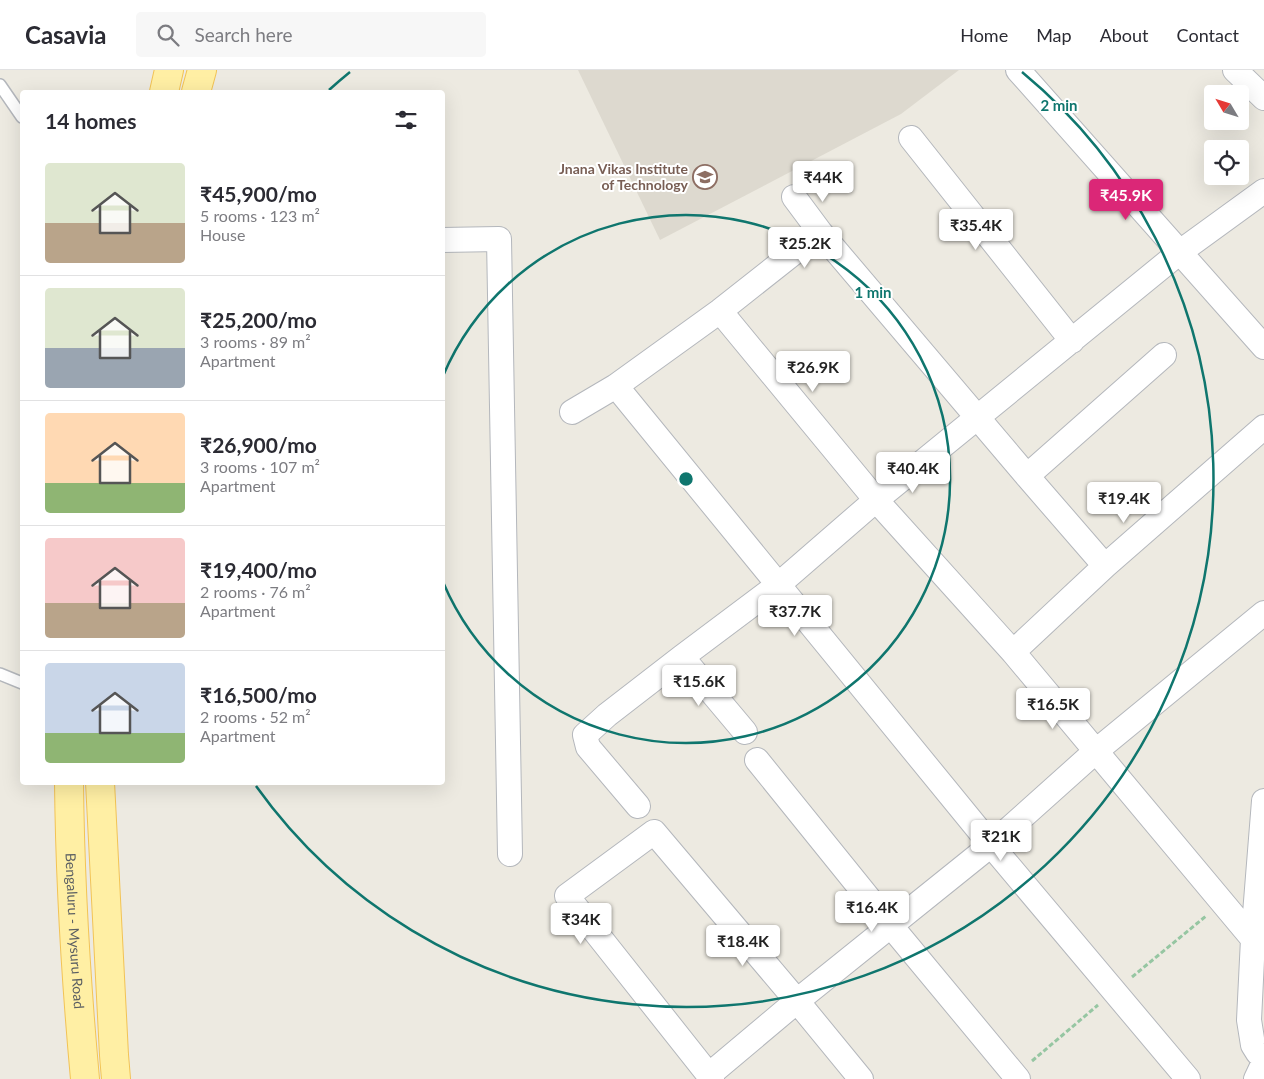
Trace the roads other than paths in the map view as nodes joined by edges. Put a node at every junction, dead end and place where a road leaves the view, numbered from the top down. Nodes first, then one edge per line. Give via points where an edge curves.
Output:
1 (169, 70) edge
2 (202, 70) edge
3 (1018, 70) edge
4 (1235, 70) edge
5 (0, 85) edge
6 (164, 90) edge
7 (197, 90) edge
8 (1264, 98) edge
9 (20, 115) edge
10 (911, 138) dead end
11 (1264, 191) edge
12 (794, 196) dead end
13 (820, 232) junction
14 (445, 240) edge
15 (1180, 252) junction
16 (720, 311) junction
17 (1072, 341) junction
18 (1264, 348) edge
19 (1164, 355) dead end
20 (616, 386) junction
21 (572, 412) dead end
22 (977, 417) junction
23 (1264, 427) edge
24 (1027, 476) junction
25 (876, 500) junction
26 (1105, 566) junction
27 (778, 585) junction
28 (1264, 613) edge
29 (1013, 652) junction
30 (682, 657) junction
31 (0, 674) edge
32 (20, 682) edge
33 (745, 732) dead end
34 (1096, 751) junction
35 (758, 760) dead end
36 (69, 785) edge
37 (100, 785) edge
38 (1264, 801) edge
39 (638, 806) dead end
40 (991, 845) junction
41 (510, 854) dead end
42 (891, 926) junction
43 (1258, 940) edge
44 (797, 1001) junction
45 (1264, 1056) edge
46 (1264, 1062) edge
47 (710, 1077) edge
48 (85, 1079) edge
49 (116, 1079) edge
50 (861, 1079) edge
51 (1018, 1079) edge
52 (1188, 1079) edge
53 (1256, 1079) edge

1 - 6 main road
2 - 7 main road
3 - 15 street
4 - 8 street
5 - 9 lane
10 - 17 street
11 - 15 street
12 - 13 street
13 - 16 street
13 - 22 street
14 - 41 street via 499,240
15 - 17 street
15 - 18 street
16 - 20 street
16 - 25 street
17 - 22 street
19 - 24 street
20 - 21 street
20 - 27 street
22 - 24 street
22 - 25 street
23 - 26 street
24 - 26 street
25 - 27 street
25 - 29 street
26 - 29 street
27 - 30 street
27 - 40 street
28 - 34 street
29 - 34 street
30 - 33 street
30 - 39 street via 585,734 588,747
31 - 32 lane
34 - 40 street
34 - 43 street
35 - 42 street
36 - 48 main road, Bengaluru - Mysuru Road via 73,926
37 - 49 main road
38 - 43 street
40 - 42 street
40 - 52 street
42 - 44 street
42 - 51 street
43 - 45 street via 1249,1020 1253,1045
44 - 47 street
44 - 47 street via 654,832 567,896
44 - 50 street
46 - 53 street

